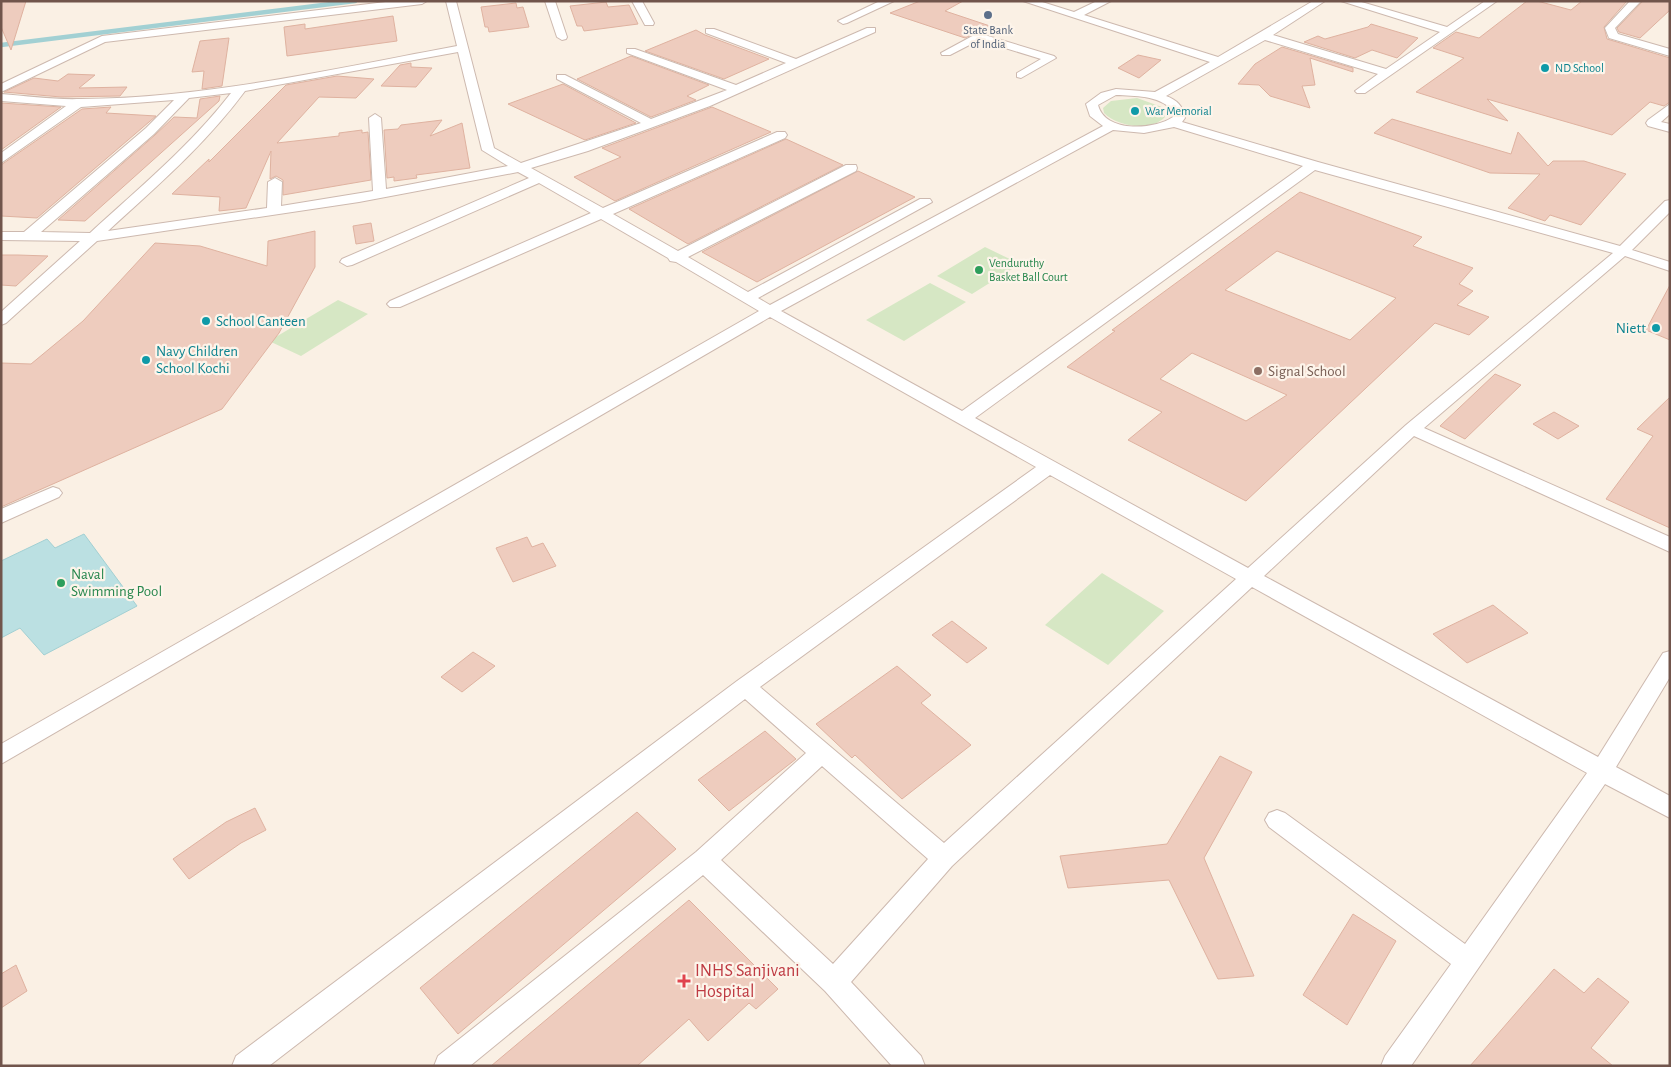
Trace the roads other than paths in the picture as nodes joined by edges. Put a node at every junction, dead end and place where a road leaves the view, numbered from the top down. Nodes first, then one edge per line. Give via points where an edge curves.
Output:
1 (422, 1) edge
2 (451, 1) edge
3 (550, 1) edge
4 (637, 1) edge
5 (889, 1) edge
6 (1028, 1) edge
7 (1106, 1) edge
8 (1320, 1) edge
9 (1346, 1) edge
10 (1492, 1) edge
11 (1636, 1) edge
12 (1075, 16) junction
13 (843, 21) dead end
14 (649, 23) dead end
15 (872, 30) dead end
16 (710, 31) dead end
17 (1449, 31) junction
18 (1264, 36) junction
19 (562, 37) dead end
20 (463, 48) junction
21 (631, 51) dead end
22 (946, 53) dead end
23 (1670, 53) edge
24 (1218, 61) junction
25 (796, 63) junction
26 (1387, 73) junction
27 (1020, 75) dead end
28 (561, 78) dead end
29 (1, 89) edge
30 (240, 89) junction
31 (736, 89) junction
32 (1361, 90) dead end
33 (1157, 96) junction
34 (1, 97) edge
35 (184, 97) junction
36 (78, 103) junction
37 (1670, 108) edge
38 (374, 118) dead end
39 (1174, 123) junction
40 (650, 124) junction
41 (1112, 125) junction
42 (1670, 128) edge
43 (781, 135) dead end
44 (1, 159) edge
45 (1313, 165) junction
46 (519, 168) junction
47 (851, 168) dead end
48 (538, 179) junction
49 (275, 182) dead end
50 (380, 194) junction
51 (925, 202) dead end
52 (1670, 204) edge
53 (274, 210) junction
54 (604, 215) junction
55 (1, 236) edge
56 (27, 237) junction
57 (96, 237) junction
58 (1623, 251) junction
59 (675, 258) junction
60 (347, 262) dead end
61 (1670, 267) edge
62 (747, 298) junction
63 (395, 304) dead end
64 (770, 312) junction
65 (5, 313) edge
66 (963, 419) junction
67 (1412, 429) junction
68 (1049, 467) junction
69 (53, 493) dead end
70 (1, 516) edge
71 (1670, 545) edge
72 (1249, 578) junction
73 (1670, 659) edge
74 (745, 688) junction
75 (821, 753) junction
76 (1, 755) edge
77 (1602, 770) junction
78 (1670, 808) edge
79 (1277, 820) dead end
80 (944, 858) junction
81 (704, 860) junction
82 (1468, 961) junction
83 (834, 982) junction
84 (246, 1066) edge
85 (448, 1066) edge
86 (911, 1066) edge
87 (1395, 1066) edge

1 - 29 street via 102,39
2 - 20 street
3 - 19 street
4 - 14 street
5 - 13 street
6 - 12 street
7 - 12 street
8 - 18 street
9 - 17 street
10 - 17 street
11 - 23 street via 1610,28 1613,36
12 - 24 street
15 - 25 street
16 - 25 street
17 - 26 street
18 - 24 street
18 - 26 street
20 - 30 street
20 - 46 street via 488,150
21 - 31 street
22 - 27 street via 978,36 1050,58
24 - 33 street
25 - 31 street
26 - 32 street
28 - 40 street
30 - 35 street
30 - 57 street via 212,126
31 - 40 street
33 - 39 street via 1179,112
33 - 41 street via 1116,92 1097,99 1092,110 1102,121
34 - 36 street
35 - 36 street
35 - 56 street via 150,131
36 - 44 street
37 - 42 street via 1652,123
38 - 50 street
39 - 41 street via 1140,130
39 - 45 street
40 - 46 street
41 - 64 street
43 - 54 street
45 - 58 street
45 - 66 street
46 - 48 street
46 - 50 street
47 - 59 street
48 - 54 street
48 - 60 street
49 - 53 street
50 - 53 street
51 - 62 street
52 - 58 street
53 - 57 street
54 - 59 street
54 - 63 street
55 - 56 street
56 - 57 street
57 - 65 street
58 - 61 street
58 - 67 street
59 - 62 street
62 - 64 street
64 - 66 street
64 - 76 street
66 - 68 street
67 - 71 street
67 - 72 street
68 - 72 street
68 - 74 street
69 - 70 street
72 - 77 street
72 - 80 street
73 - 77 street
74 - 75 street
74 - 84 street
75 - 80 street
75 - 81 street
77 - 78 street
77 - 82 street
79 - 82 street
80 - 83 street
81 - 83 street
81 - 85 street
82 - 87 street
83 - 86 street

